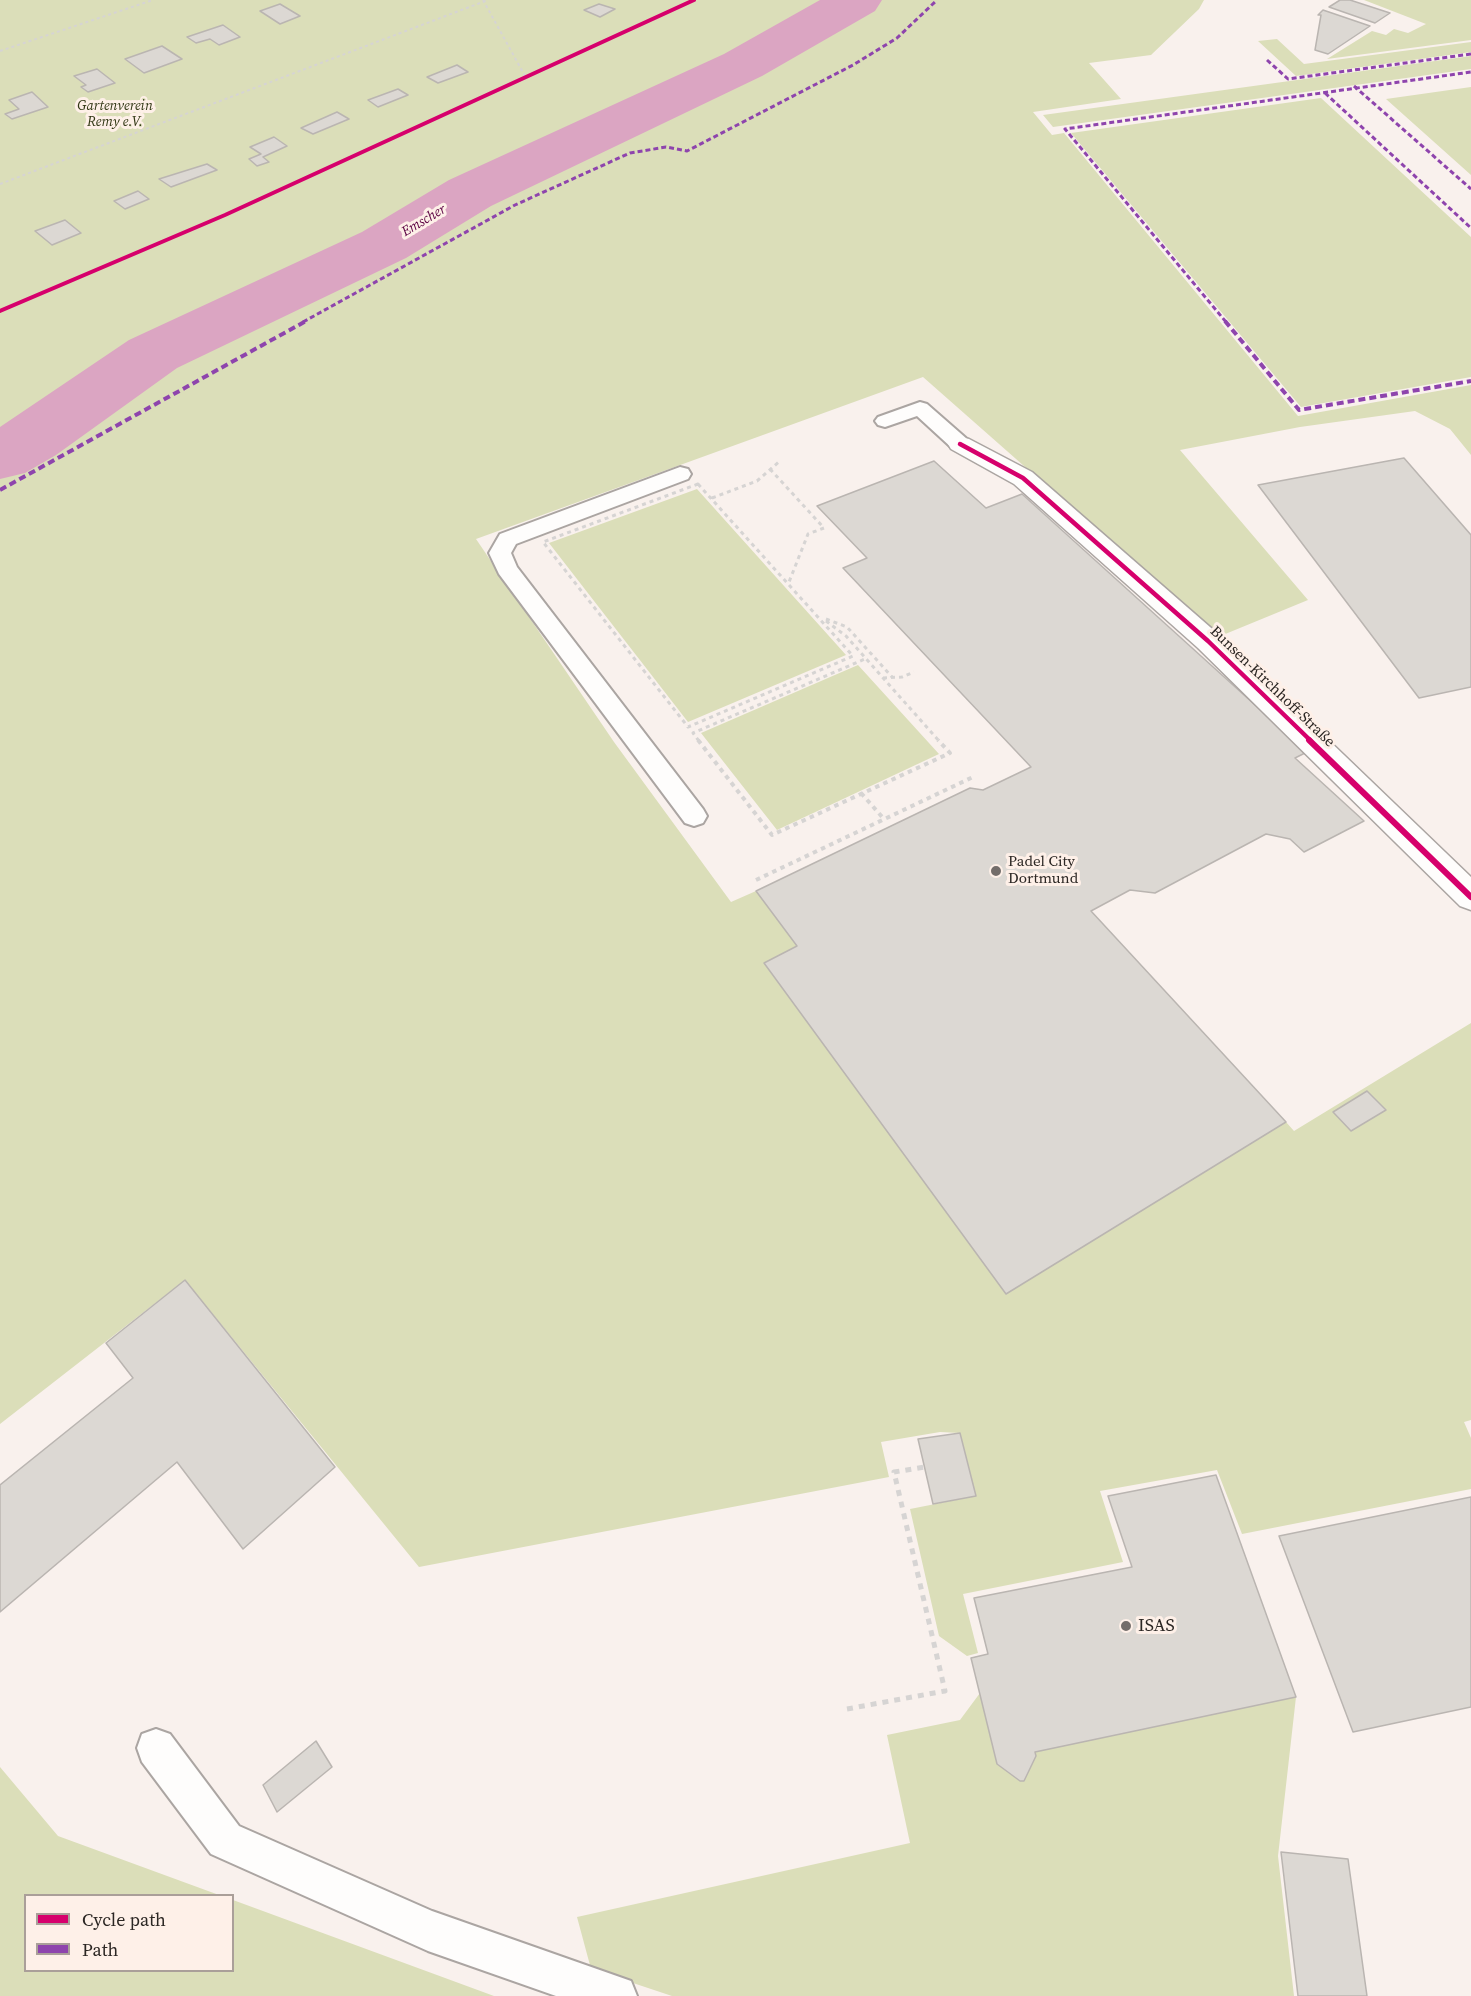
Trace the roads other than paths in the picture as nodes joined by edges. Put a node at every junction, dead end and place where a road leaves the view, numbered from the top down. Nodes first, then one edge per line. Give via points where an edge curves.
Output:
1 (885, 421) dead end
2 (960, 444) joint
3 (680, 474) dead end
4 (694, 816) dead end
5 (1471, 897) edge
6 (156, 1748) dead end
7 (616, 1996) edge

1 - 2 lane via 920,408
2 - 5 street, Bunsen-Kirchhoff-Straße via 1023,478 1181,618
3 - 4 lane via 508,539 500,553 507,569
6 - 7 lane via 225,1840 428,1930

